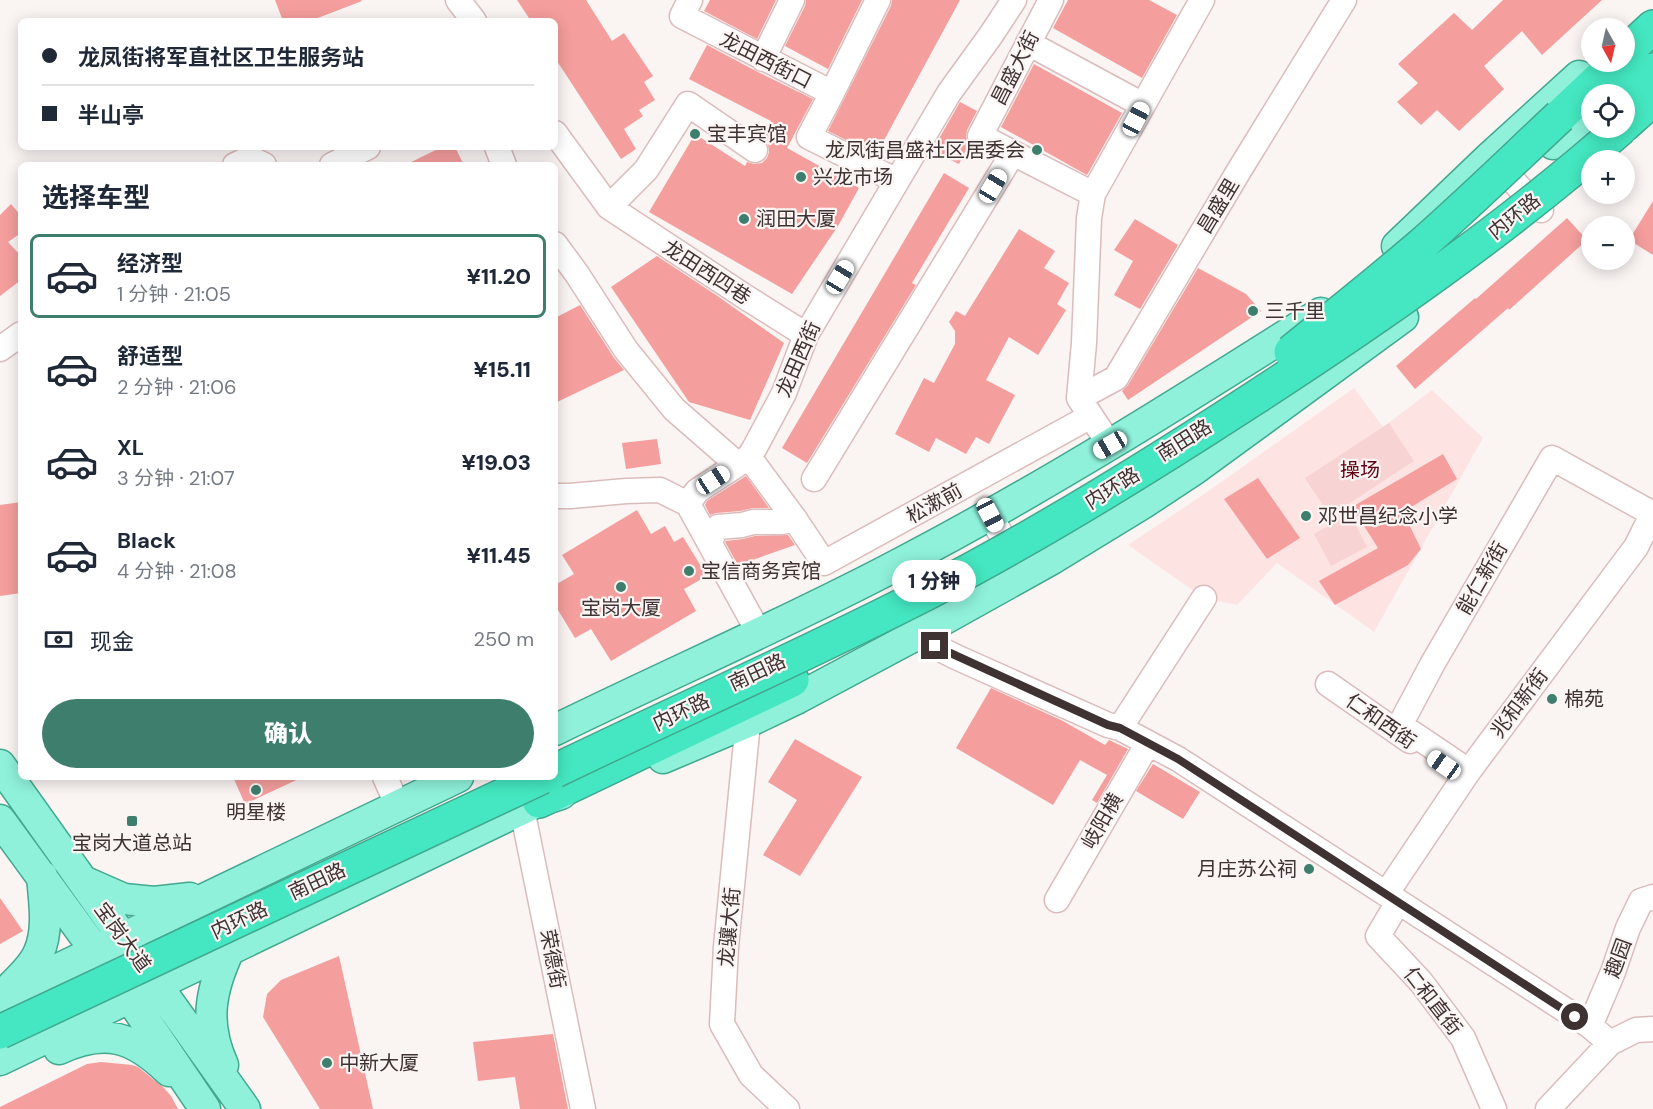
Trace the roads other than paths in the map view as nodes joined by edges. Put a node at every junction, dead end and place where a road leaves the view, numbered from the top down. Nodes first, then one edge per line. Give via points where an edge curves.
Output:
1 (458, 0) edge
2 (690, 0) edge
3 (792, 0) edge
4 (878, 0) edge
5 (1014, 0) edge
6 (1051, 0) edge
7 (1344, 0) edge
8 (1197, 1) edge
9 (1653, 8) edge
10 (472, 18) edge
11 (1635, 24) edge
12 (1653, 27) edge
13 (1028, 43) junction
14 (1635, 44) edge
15 (1653, 54) edge
16 (763, 59) junction
17 (1653, 70) edge
18 (1584, 72) edge
19 (1606, 72) edge
20 (1619, 84) edge
21 (1635, 85) edge
22 (1653, 90) edge
23 (832, 93) junction
24 (1653, 99) edge
25 (1143, 105) junction
26 (1635, 106) edge
27 (1635, 115) edge
28 (1653, 117) edge
29 (1581, 124) edge
30 (1581, 132) edge
31 (558, 137) edge
32 (1599, 138) edge
33 (1609, 138) edge
34 (362, 150) edge
35 (755, 150) dead end
36 (1614, 150) edge
37 (1013, 153) junction
38 (1490, 157) junction
39 (241, 162) edge
40 (258, 162) edge
41 (338, 162) edge
42 (1581, 174) edge
43 (897, 181) junction
44 (1093, 195) junction
45 (1527, 196) junction
46 (609, 207) junction
47 (558, 248) edge
48 (1448, 273) junction
49 (1398, 299) junction
50 (1338, 302) junction
51 (806, 335) junction
52 (18, 336) edge
53 (0, 349) edge
54 (1294, 372) junction
55 (1085, 407) junction
56 (1110, 445) junction
57 (743, 461) junction
58 (814, 479) dead end
59 (558, 495) edge
60 (691, 509) junction
61 (1653, 514) edge
62 (990, 515) junction
63 (794, 518) junction
64 (710, 543) junction
65 (1007, 545) junction
66 (1644, 551) edge
67 (898, 565) junction
68 (915, 596) junction
69 (1204, 598) dead end
70 (759, 633) junction
71 (914, 636) junction
72 (1328, 684) dead end
73 (748, 722) junction
74 (1110, 725) junction
75 (558, 729) edge
76 (1148, 743) junction
77 (558, 751) edge
78 (0, 765) edge
79 (558, 768) edge
80 (558, 768) edge
81 (1464, 778) junction
82 (452, 780) edge
83 (496, 780) edge
84 (535, 791) edge
85 (0, 820) edge
86 (465, 824) junction
87 (42, 876) junction
88 (80, 879) junction
89 (222, 891) junction
90 (312, 897) junction
91 (1653, 897) edge
92 (1392, 898) junction
93 (1057, 900) dead end
94 (123, 938) junction
95 (229, 950) junction
96 (95, 951) junction
97 (150, 974) junction
98 (123, 987) junction
99 (5, 1015) edge
100 (1590, 1026) junction
101 (1653, 1029) edge
102 (0, 1041) edge
103 (1610, 1043) junction
104 (44, 1056) junction
105 (0, 1060) edge
106 (0, 1067) edge
107 (0, 1076) edge
108 (202, 1105) edge
109 (242, 1105) edge
110 (583, 1109) edge
111 (787, 1109) edge
112 (1494, 1109) edge
113 (1548, 1109) edge

1 - 10 street
2 - 16 street, 龙田西街口 via 682,16
3 - 16 street
4 - 23 street
5 - 43 street, 龙田西街 via 949,93
6 - 13 street, 昌盛大街
7 - 55 street, 昌盛里 via 1116,378
8 - 25 street
9 - 11 main road
12 - 14 highway
13 - 25 street
13 - 37 street, 昌盛大街 via 980,136
15 - 20 main road
16 - 23 street, 龙田西街口
17 - 21 highway
18 - 38 main road
19 - 54 highway, bridge via 1372,287
22 - 26 main road
23 - 43 street, 龙田西街口 via 809,137
24 - 27 highway, 内环路
25 - 44 street
28 - 36 main road
29 - 45 main road, 南田路
30 - 54 highway, 内环路, bridge
31 - 46 street
32 - 45 main road, 南田路
33 - 49 highway, 内环路, bridge via 1490,235
34 - 41 street
35 - 46 street via 688,104 646,170
37 - 44 street
37 - 58 street
38 - 45 street
38 - 50 main road
39 - 40 street via 250,158
42 - 45 main road
43 - 51 street, 龙田西街
44 - 55 street via 1084,343
45 - 48 main road, 南田路 via 1472,244
45 - 48 main road via 1486,255
45 - 50 main road, 南田路 via 1460,221
46 - 51 street, 龙田西四巷
47 - 57 street, 松漱前 via 626,350 674,409
48 - 49 main road
48 - 54 main road
49 - 54 main road, 南田路
49 - 79 highway, 内环路, bridge via 1191,439 1017,544 875,618
49 - 84 highway, 内环路, bridge via 1214,444 1077,532 984,584 792,680
50 - 56 main road, 南田路
51 - 57 street, 龙田西街 via 784,393
52 - 53 street
54 - 65 main road, 南田路
54 - 71 main road via 1269,416 1168,487 1052,559
54 - 77 highway, 内环路 via 1116,465 933,569
55 - 56 street
55 - 63 street, 松漱前 via 824,563
56 - 62 main road, 南田路
57 - 60 street, 龙田西街 via 697,491
57 - 63 street, 松漱前
59 - 60 street via 660,490
60 - 64 street
61 - 66 street, 兆和新街
61 - 81 street, 能仁新街 via 1552,458 1400,725 1458,764
62 - 65 street
62 - 67 main road, 南田路
63 - 64 street via 718,527
64 - 70 street
65 - 68 main road, 南田路
66 - 81 street, 兆和新街
67 - 68 street
67 - 70 main road, 南田路
68 - 80 main road, 南田路
69 - 74 street
70 - 75 main road, 南田路
71 - 73 main road
71 - 74 street
72 - 81 street, 仁和西街
73 - 84 main road via 608,779
73 - 111 street, 龙骧大街 via 722,1024 751,1075
74 - 76 street
76 - 92 street
76 - 93 street, 岐阳横
78 - 88 main road, 宝岗大道
81 - 92 street, 兆和新街
82 - 89 main road, 南田路
83 - 99 highway, 内环路
84 - 86 main road
84 - 99 highway, 内环路, bridge
84 - 110 street, 荣德街
85 - 87 main road, 宝岗大道
86 - 90 main road
86 - 90 main road, 南田路 via 395,844 350,866
87 - 96 main road, 宝岗大道
87 - 99 main road via 45,920 39,954 23,976
88 - 89 main road via 124,898 154,902
88 - 94 main road, 宝岗大道
89 - 94 main road, 南田路
90 - 95 main road via 273,929
90 - 97 main road, 南田路
91 - 100 street, 趣园 via 1641,901
92 - 100 street
92 - 112 street, 仁和直街 via 1378,936 1421,982 1463,1038
94 - 96 main road, 南田路
94 - 97 main road, 宝岗大道
95 - 97 main road
95 - 109 main road via 215,984 211,1015 220,1058
96 - 98 main road, 宝岗大道
96 - 99 main road, 南田路
97 - 98 main road, 南田路
97 - 109 main road, 宝岗大道
98 - 99 main road, 南田路
98 - 105 main road
98 - 108 main road, 宝岗大道
99 - 102 main road
100 - 103 street
101 - 103 street via 1636,1030
103 - 113 street
104 - 106 main road
104 - 107 main road
104 - 108 main road via 89,1038 124,1040 154,1056

